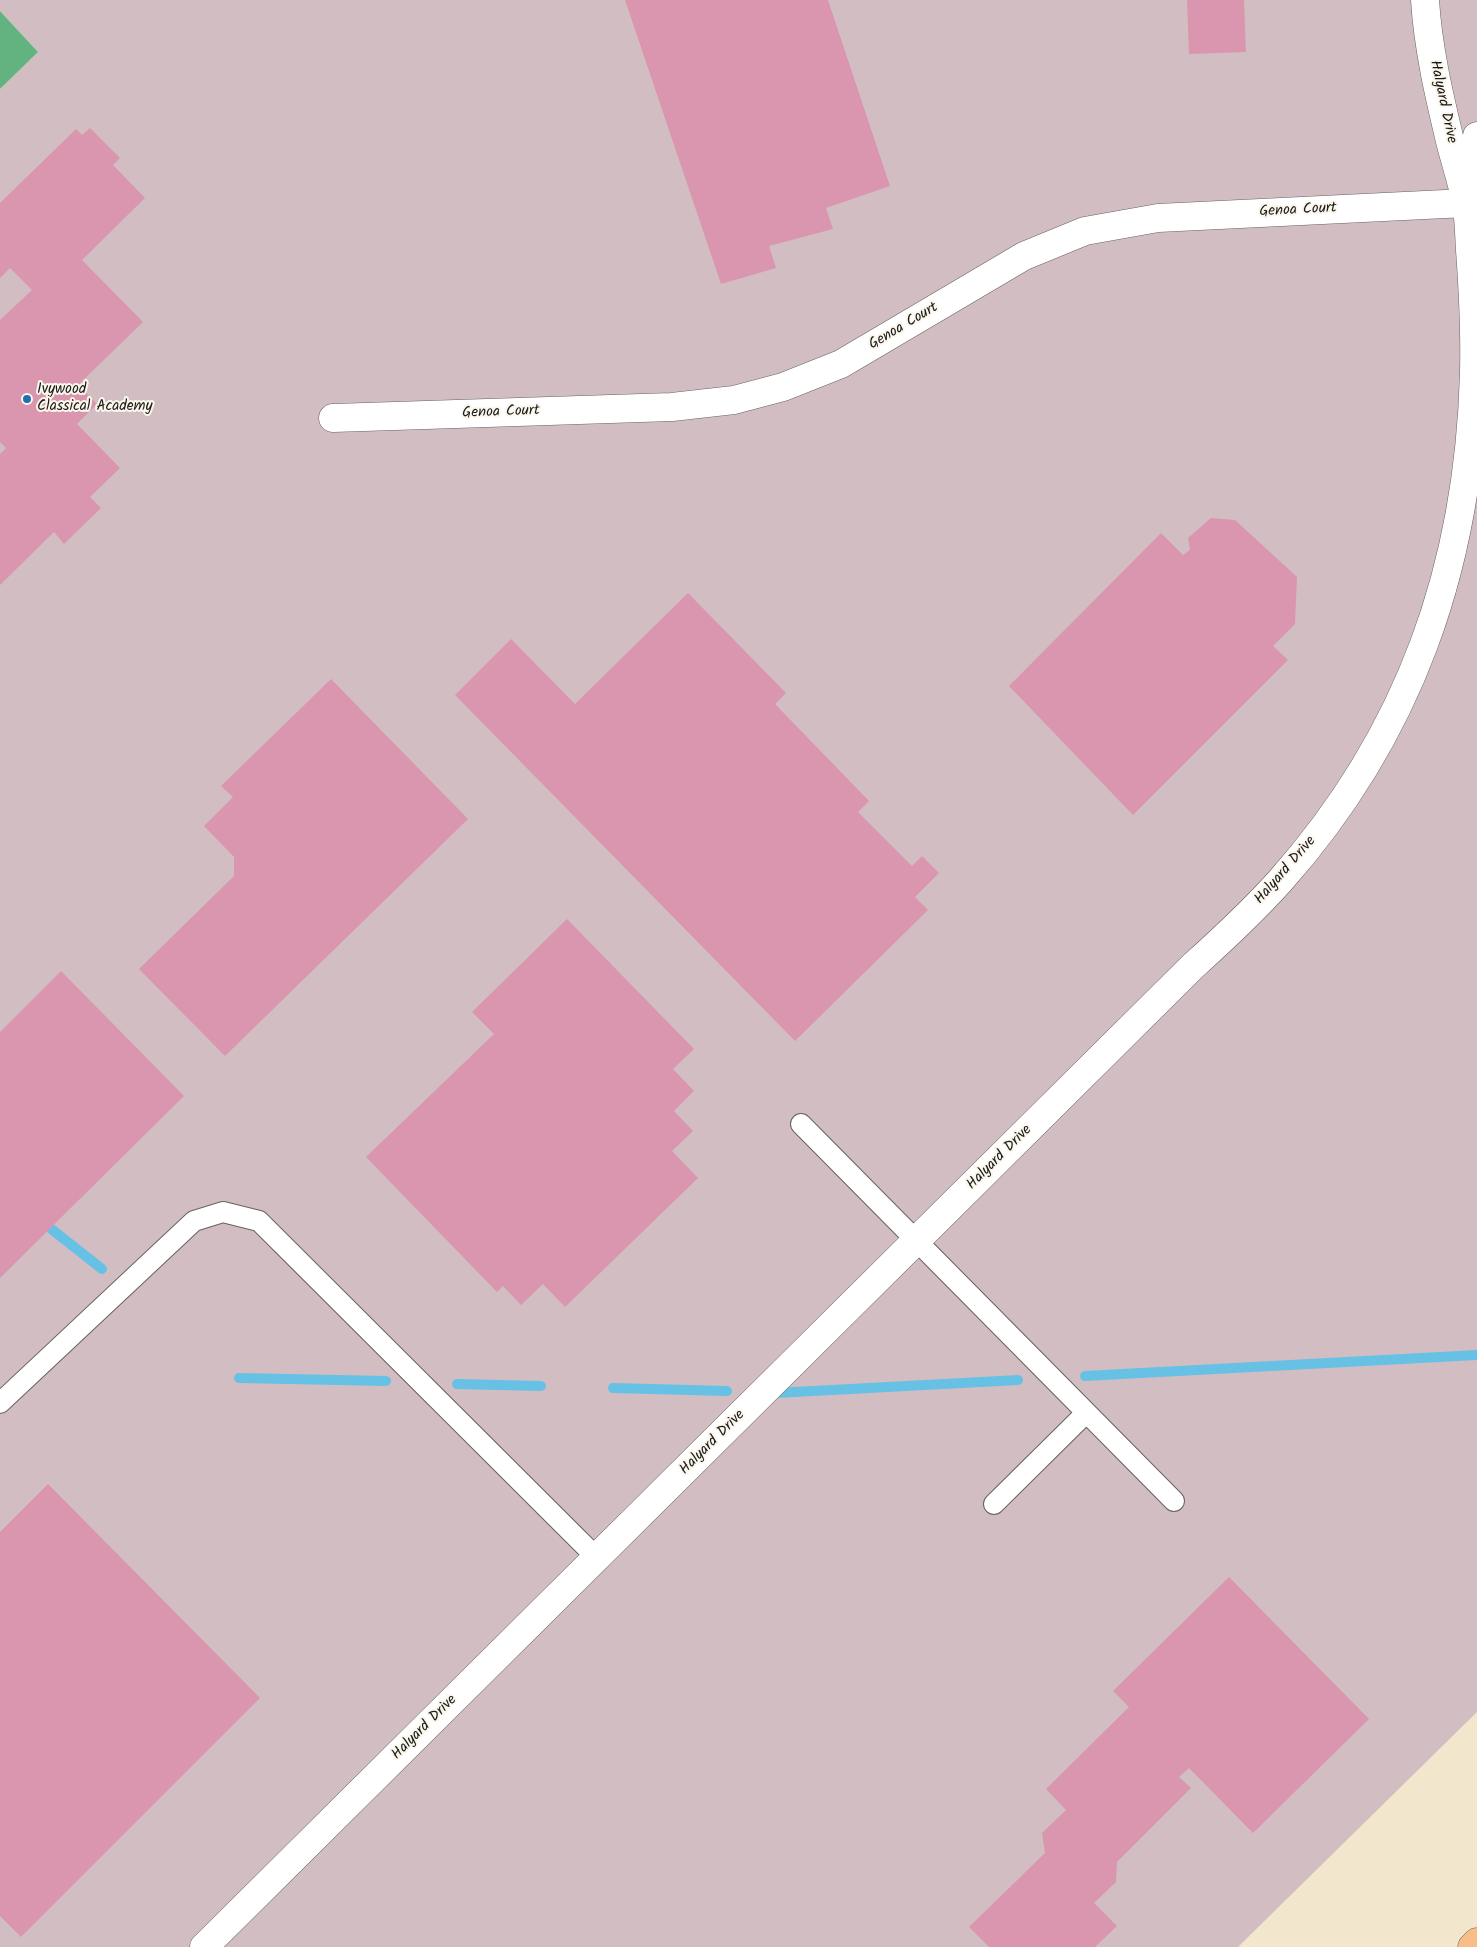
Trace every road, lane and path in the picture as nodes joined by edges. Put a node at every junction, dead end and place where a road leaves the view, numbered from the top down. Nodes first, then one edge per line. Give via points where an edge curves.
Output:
1 (1425, 0) edge
2 (1477, 136) edge
3 (1466, 203) junction
4 (333, 418) dead end
5 (801, 1124) dead end
6 (918, 1240) junction
7 (0, 1403) edge
8 (1086, 1413) junction
9 (1174, 1501) dead end
10 (994, 1504) dead end
11 (597, 1558) junction
12 (1477, 1942) edge
13 (204, 1947) edge
14 (1472, 1947) edge

1 - 3 street, Halyard Drive via 1441,106
2 - 3 street, Halyard Drive
3 - 4 street, Genoa Court via 1158,218 1085,231 1024,256 841,364 782,387 734,400 672,407
3 - 6 street, Halyard Drive via 1476,319 1466,481 1450,567 1424,647 1397,708 1358,778 1316,838 1281,880
5 - 6 lane
6 - 8 lane
6 - 11 street, Halyard Drive
7 - 11 lane via 194,1221 223,1212 259,1221
8 - 9 lane
8 - 10 lane
11 - 13 street, Halyard Drive
12 - 14 highway

